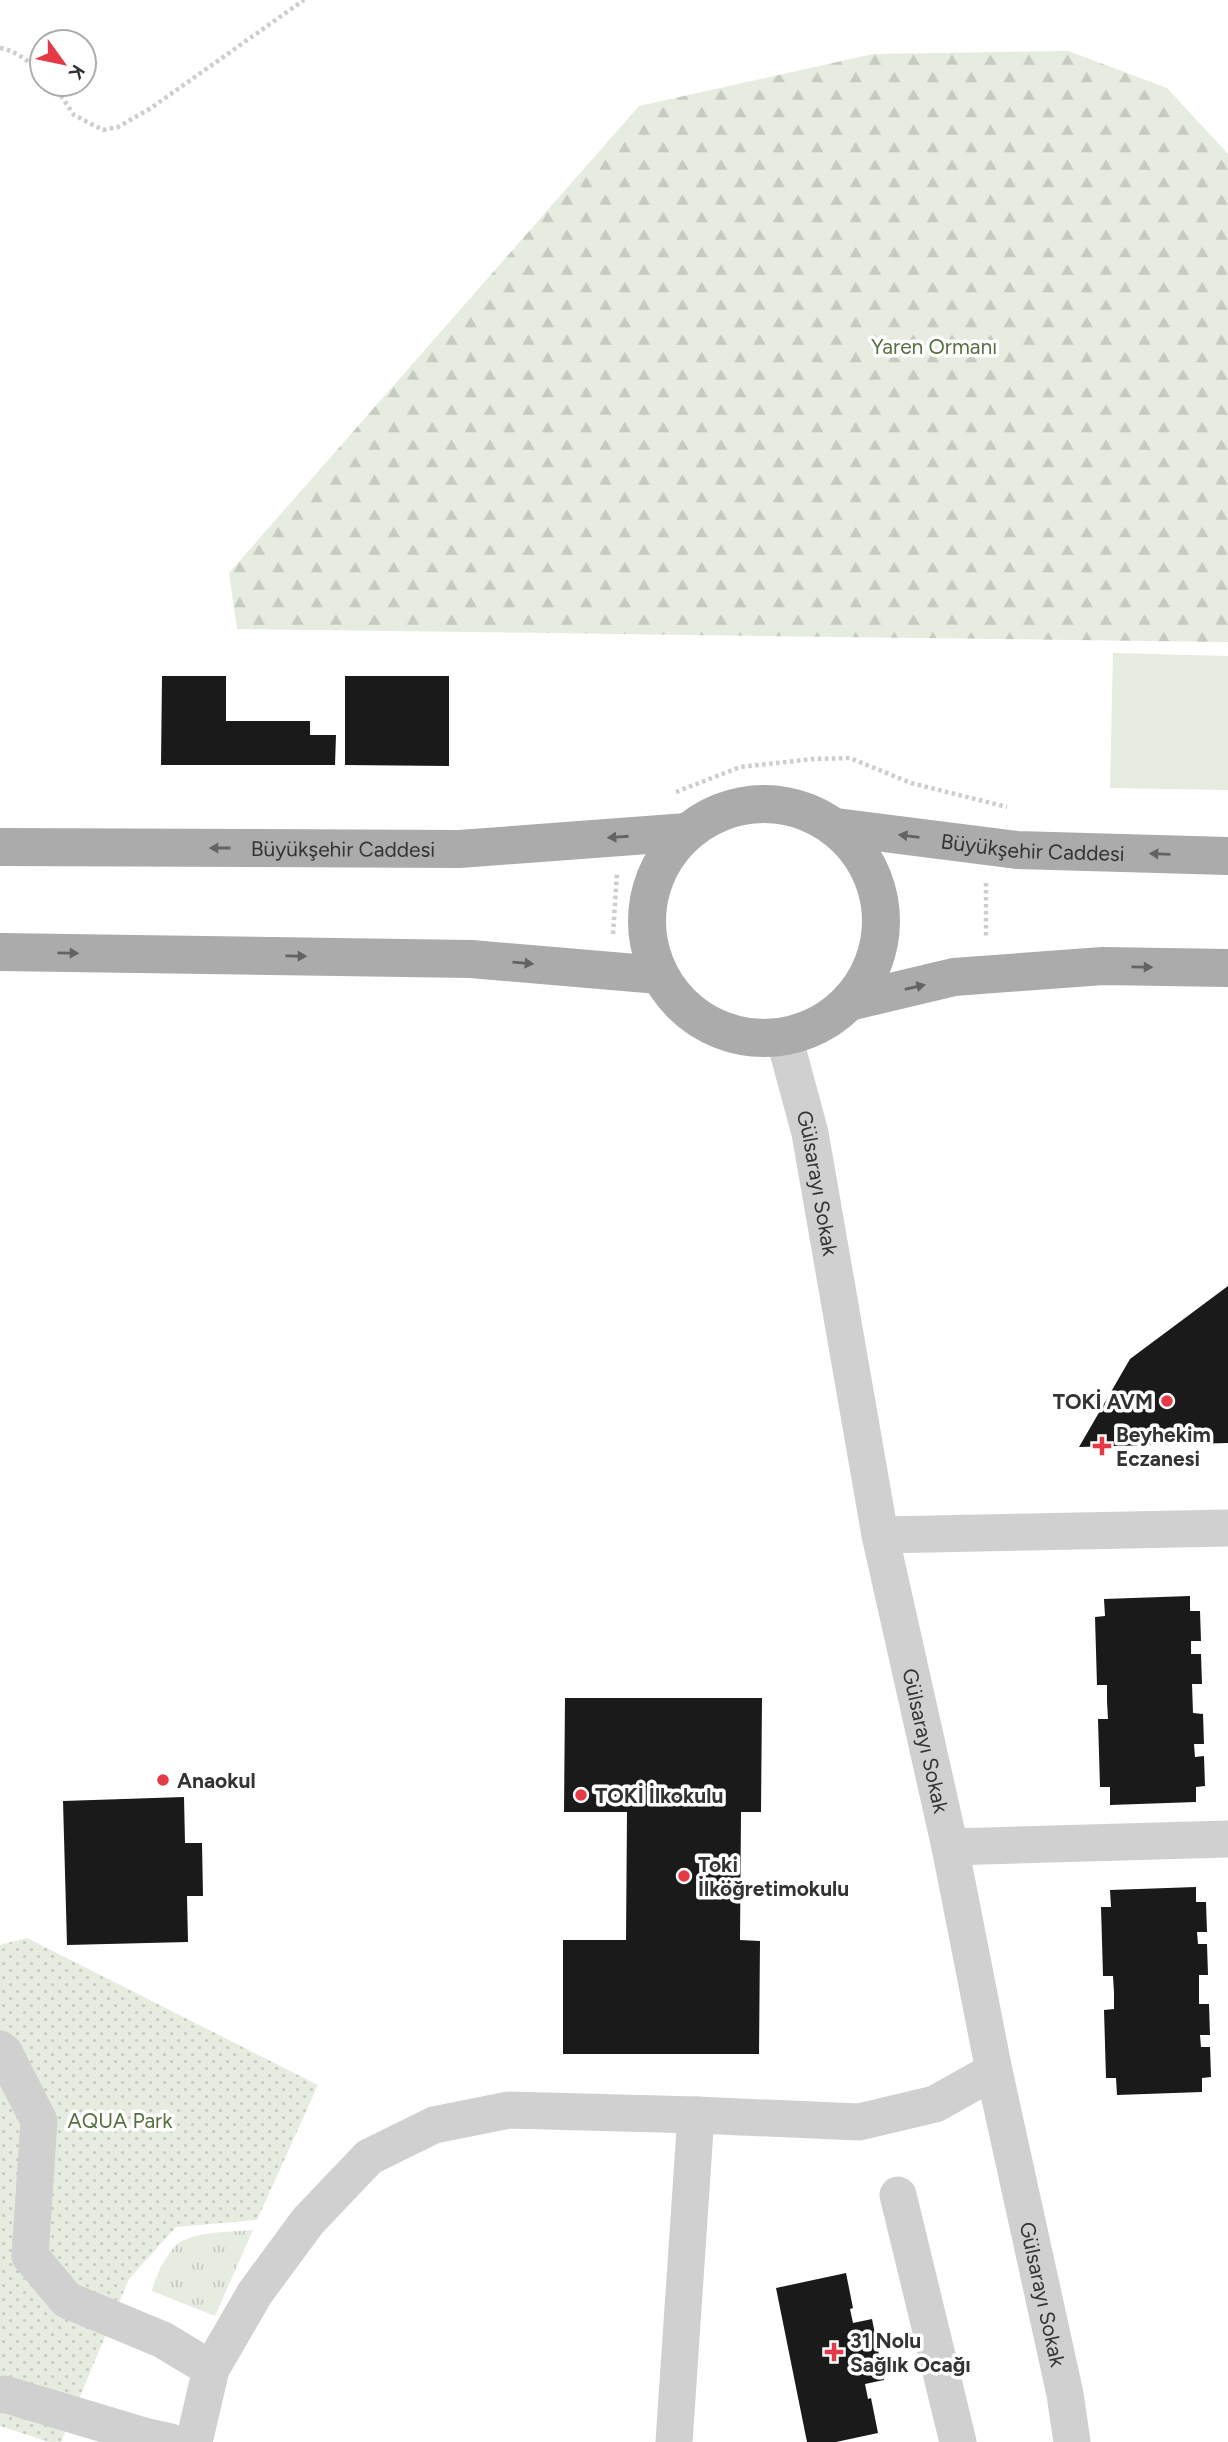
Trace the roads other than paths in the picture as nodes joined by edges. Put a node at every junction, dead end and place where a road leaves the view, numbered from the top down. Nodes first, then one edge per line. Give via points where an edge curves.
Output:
1 (836, 827) junction
2 (687, 832) junction
3 (0, 847) edge
4 (1228, 856) edge
5 (0, 952) edge
6 (1228, 968) edge
7 (659, 975) junction
8 (849, 1002) junction
9 (784, 1037) junction
10 (1228, 1528) edge
11 (880, 1535) junction
12 (1228, 1839) edge
13 (950, 1847) junction
14 (0, 2049) edge
15 (994, 2071) junction
16 (696, 2115) junction
17 (898, 2195) dead end
18 (211, 2369) junction
19 (0, 2395) edge
20 (170, 2442) edge
21 (194, 2442) edge
22 (674, 2442) edge
23 (958, 2442) edge
24 (1072, 2442) edge

1 - 2 main road via 800,809 761,803 721,811
4 -> 1 main road, Büyükşehir Caddesi via 1017,850
1 - 8 main road via 863,857 879,895 881,935 870,971
2 -> 3 main road, Büyükşehir Caddesi via 459,849
2 - 7 main road via 661,863 647,901 647,939
5 -> 7 main road via 471,959
8 -> 6 main road via 986,975 1103,966
7 - 9 main road via 680,1005 710,1027 746,1038
8 - 9 main road via 819,1025
9 - 11 street, Gülsarayı Sokak via 810,1133
10 - 11 street
11 - 13 street, Gülsarayı Sokak
12 - 13 street
13 - 15 street, Gülsarayı Sokak
14 - 18 street via 39,2121 30,2256 66,2300 163,2340
15 - 16 street via 935,2104 859,2122
15 - 24 street, Gülsarayı Sokak
16 - 18 street via 509,2110 434,2125 369,2157 308,2221 255,2292
16 - 22 street
17 - 23 street
18 - 21 street
19 - 20 street

